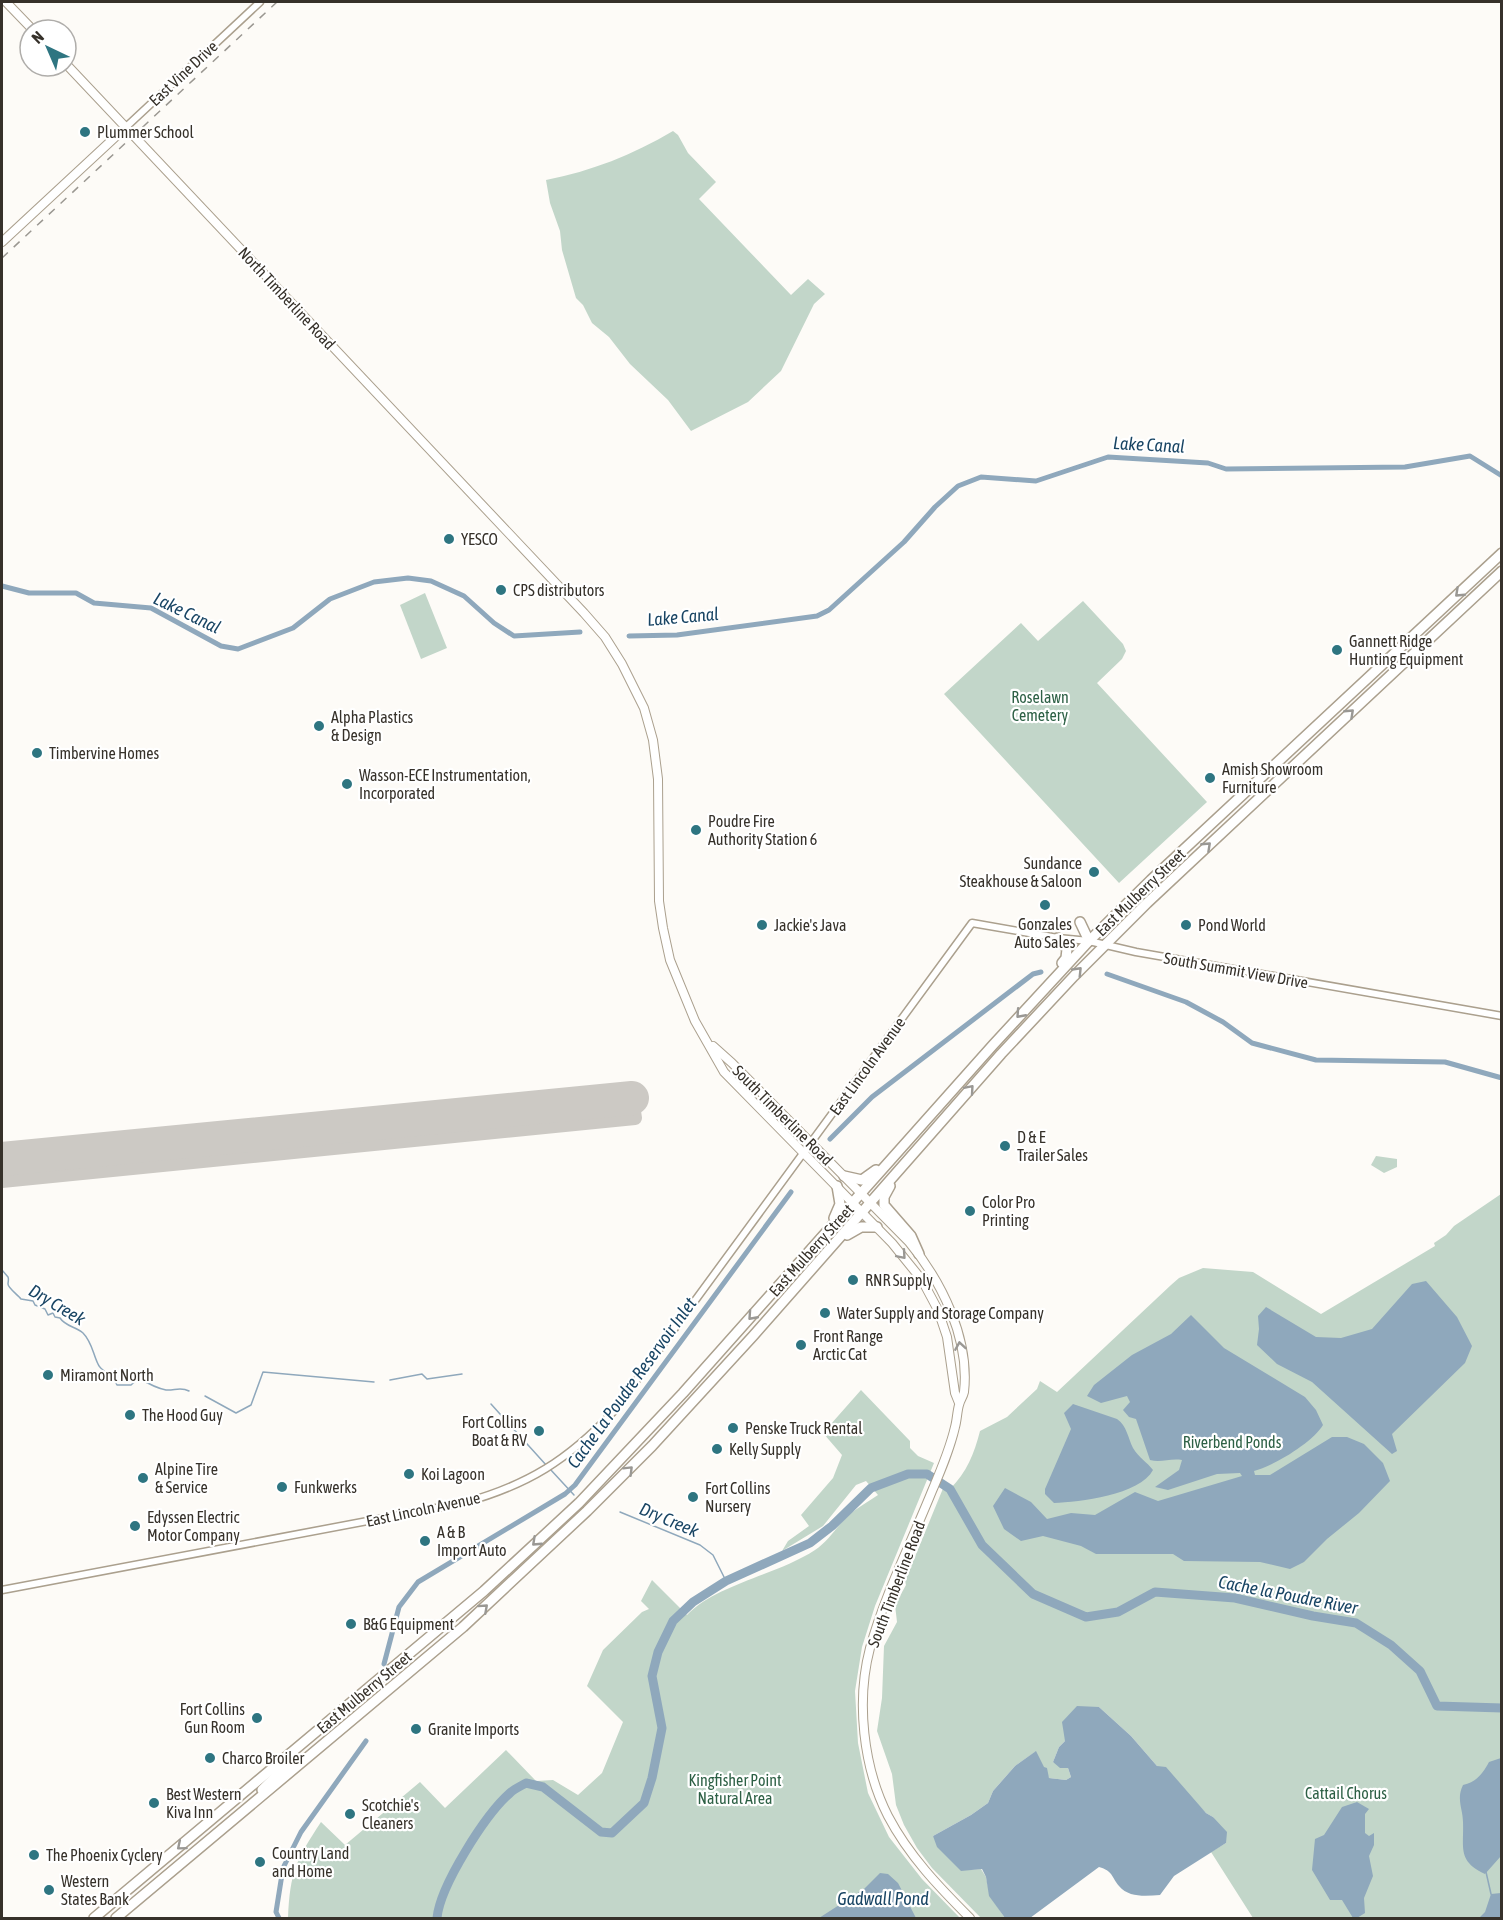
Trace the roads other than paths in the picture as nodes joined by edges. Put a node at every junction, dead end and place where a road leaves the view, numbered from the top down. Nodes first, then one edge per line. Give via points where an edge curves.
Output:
1 (6, 2) edge
2 (260, 2) edge
3 (21, 18) edge
4 (78, 77) edge
5 (126, 127) junction
6 (2, 242) edge
7 (1502, 553) edge
8 (1502, 571) edge
9 (598, 629) joint
10 (1080, 922) dead end
11 (972, 923) joint
12 (1058, 938) junction
13 (1089, 941) junction
14 (1105, 945) junction
15 (1041, 992) junction
16 (1502, 1016) edge
17 (710, 1044) junction
18 (954, 1088) junction
19 (950, 1112) junction
20 (811, 1142) junction
21 (803, 1153) junction
22 (844, 1176) junction
23 (837, 1186) junction
24 (861, 1194) junction
25 (853, 1203) junction
26 (870, 1203) junction
27 (862, 1212) junction
28 (877, 1227) junction
29 (919, 1254) junction
30 (776, 1289) junction
31 (769, 1317) junction
32 (960, 1403) junction
33 (2, 1590) edge
34 (430, 1654) junction
35 (290, 1754) junction
36 (238, 1816) junction
37 (94, 1918) edge
38 (116, 1918) edge
39 (970, 1918) edge

1 - 3 main road
2 - 5 street, East Vine Drive
4 - 5 main road, North Timberline Road
5 - 6 main road, East Vine Drive
5 - 9 main road, North Timberline Road
7 -> 13 highway, East Mulberry Street
14 -> 8 highway, East Mulberry Street
9 - 17 main road, South Timberline Road via 635,688 653,740 663,928 670,960 695,1021
10 - 13 highway
11 - 12 street, South Summit View Drive
11 - 20 street, East Lincoln Avenue
12 - 13 street, South Summit View Drive
12 - 15 highway via 1067,949 1067,956
13 - 14 street, South Summit View Drive
13 - 15 highway, East Mulberry Street
14 - 16 street, South Summit View Drive
19 -> 14 highway, East Mulberry Street
15 -> 18 highway, East Mulberry Street
17 - 20 main road, South Timberline Road
17 - 21 main road, South Timberline Road via 724,1072
18 - 22 highway via 939,1099 869,1177 856,1180
18 - 24 highway, East Mulberry Street
19 - 26 highway, East Mulberry Street
19 - 29 highway via 884,1197 885,1208 911,1236
20 - 21 street, East Lincoln Avenue
20 - 22 main road, South Timberline Road
21 - 23 main road, South Timberline Road
21 - 33 street, East Lincoln Avenue via 614,1411 591,1436 548,1468 514,1486 463,1503
22 - 24 main road, South Timberline Road
23 - 25 main road, South Timberline Road
23 - 30 highway via 841,1200 836,1215
24 - 25 highway, East Mulberry Street
24 - 26 main road, South Timberline Road
25 - 27 main road, South Timberline Road
25 - 30 highway, East Mulberry Street
26 - 27 highway, East Mulberry Street
26 - 29 main road, South Timberline Road
27 - 28 main road, South Timberline Road
27 - 31 highway, East Mulberry Street
28 - 31 highway via 861,1227 849,1233 784,1306
28 -> 32 main road, South Timberline Road via 912,1266 938,1310
32 -> 29 main road, South Timberline Road via 964,1382 957,1330 943,1292
30 -> 35 highway, East Mulberry Street via 579,1503 484,1591
34 -> 31 highway, East Mulberry Street via 506,1589 587,1511
32 - 39 main road, South Timberline Road via 946,1460 870,1649 864,1720 876,1786 907,1848
34 - 35 highway via 312,1746
34 - 36 highway, East Mulberry Street
35 - 36 highway via 289,1763
35 -> 37 highway, East Mulberry Street
36 - 38 highway, East Mulberry Street

